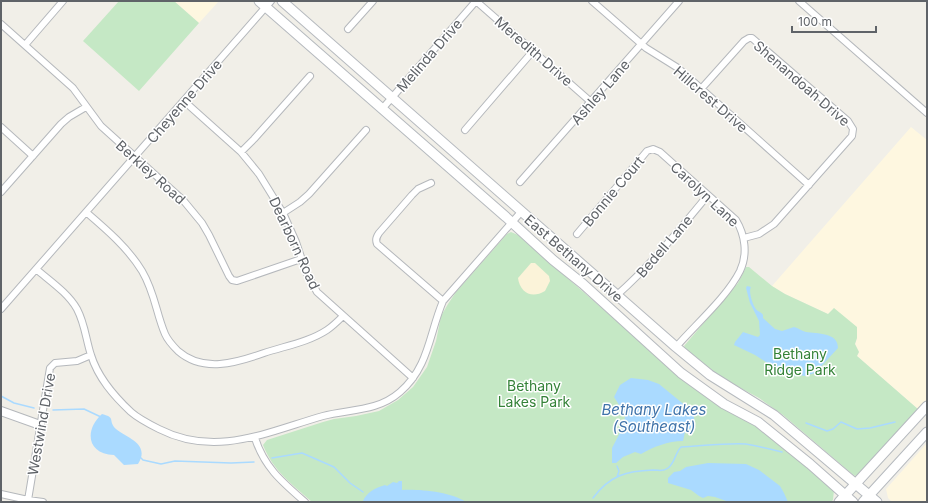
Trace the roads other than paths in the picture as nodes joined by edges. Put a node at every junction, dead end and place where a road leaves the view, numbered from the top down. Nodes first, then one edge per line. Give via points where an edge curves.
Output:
1 (63, 1) edge
2 (282, 1) edge
3 (373, 1) edge
4 (476, 1) edge
5 (592, 1) edge
6 (679, 1) edge
7 (799, 1) edge
8 (265, 3) edge
9 (1, 24) edge
10 (348, 29) dead end
11 (642, 44) junction
12 (25, 45) junction
13 (533, 51) junction
14 (310, 76) dead end
15 (701, 89) junction
16 (392, 98) junction
17 (184, 101) junction
18 (591, 102) junction
19 (86, 107) junction
20 (382, 109) junction
21 (927, 113) edge
22 (1, 127) edge
23 (366, 130) dead end
24 (465, 130) dead end
25 (649, 150) joint
26 (241, 152) junction
27 (34, 156) junction
28 (135, 157) junction
29 (520, 182) dead end
30 (431, 183) dead end
31 (808, 185) junction
32 (1, 192) edge
33 (708, 195) junction
34 (86, 212) junction
35 (521, 212) junction
36 (283, 213) junction
37 (512, 222) junction
38 (577, 234) dead end
39 (744, 238) junction
40 (301, 259) junction
41 (36, 269) junction
42 (617, 295) junction
43 (443, 301) junction
44 (606, 306) junction
45 (1, 309) edge
46 (343, 316) junction
47 (676, 347) junction
48 (91, 355) junction
49 (413, 378) junction
50 (927, 406) edge
51 (1, 411) edge
52 (40, 425) junction
53 (927, 432) edge
54 (255, 438) junction
55 (855, 484) junction
56 (1, 494) edge
57 (842, 498) edge
58 (866, 498) edge
59 (28, 500) junction
60 (43, 502) edge
61 (305, 502) edge
62 (853, 502) edge
63 (877, 502) edge

1 - 12 street
2 - 16 main road, East Bethany Drive
3 - 10 street
4 - 13 street, Meredith Drive
4 - 16 street, Melinda Drive
5 - 11 street, Hillcrest Drive
6 - 11 street, Ashley Lane
7 - 21 street
8 - 17 street, Cheyenne Drive
8 - 20 main road, East Bethany Drive
9 - 12 street, Berkley Road
11 - 15 street, Hillcrest Drive via 678,68
11 - 18 street, Ashley Lane
12 - 19 street, Berkley Road via 73,88
13 - 18 street, Meredith Drive
13 - 24 street
14 - 26 street
15 - 31 street, Hillcrest Drive
15 - 31 street, Shenandoah Drive via 744,41 752,38 848,121 853,129 852,136
16 - 20 street, Melinda Drive
16 - 35 main road, East Bethany Drive
17 - 26 street, Dearborn Road
17 - 28 street, Cheyenne Drive
18 - 29 street, Ashley Lane
19 - 27 street via 61,124
19 - 28 street, Berkley Road via 101,126
20 - 37 main road, East Bethany Drive
22 - 27 street
23 - 36 street via 310,194
25 - 33 street, Carolyn Lane via 655,149 660,152
25 - 38 street, Bonnie Court
26 - 36 street, Dearborn Road via 259,174
27 - 32 street
28 - 34 street, Cheyenne Drive
28 - 40 street, Berkley Road via 192,211 209,235 229,276 235,282
30 - 43 street via 412,195 379,233 376,241
31 - 39 street via 774,224 759,234
33 - 39 street, Carolyn Lane via 736,220
33 - 42 street, Bedell Lane via 651,262
34 - 41 street, Cheyenne Drive
34 - 46 street via 111,234 142,270 170,343 196,362 220,365 253,357 321,333
35 - 37 street
35 - 42 main road, East Bethany Drive
36 - 40 street, Dearborn Road
37 - 43 street
37 - 44 main road, East Bethany Drive
39 - 47 street, Carolyn Lane via 741,270 717,302
40 - 46 street, Dearborn Road via 316,292
41 - 45 street, Cheyenne Drive
41 - 48 street via 75,306 82,319
42 - 44 main road
42 - 47 main road, East Bethany Drive
43 - 49 street via 421,367
44 - 57 main road, East Bethany Drive via 681,374 724,404 758,422 810,464
46 - 49 street, Dearborn Road
47 - 55 main road, East Bethany Drive via 710,376 774,415
48 - 52 street, Westwind Drive via 77,361 55,363 50,368
48 - 54 street via 98,371 116,397 132,413 171,436 205,442
49 - 54 street via 394,396 372,407 323,416
50 - 55 main road
51 - 52 street
52 - 59 street, Westwind Drive
53 - 58 main road
54 - 61 street via 266,463
55 - 57 main road
55 - 58 main road, East Bethany Drive
56 - 59 street
57 - 62 main road, East Bethany Drive
58 - 63 main road, East Bethany Drive
59 - 60 street

